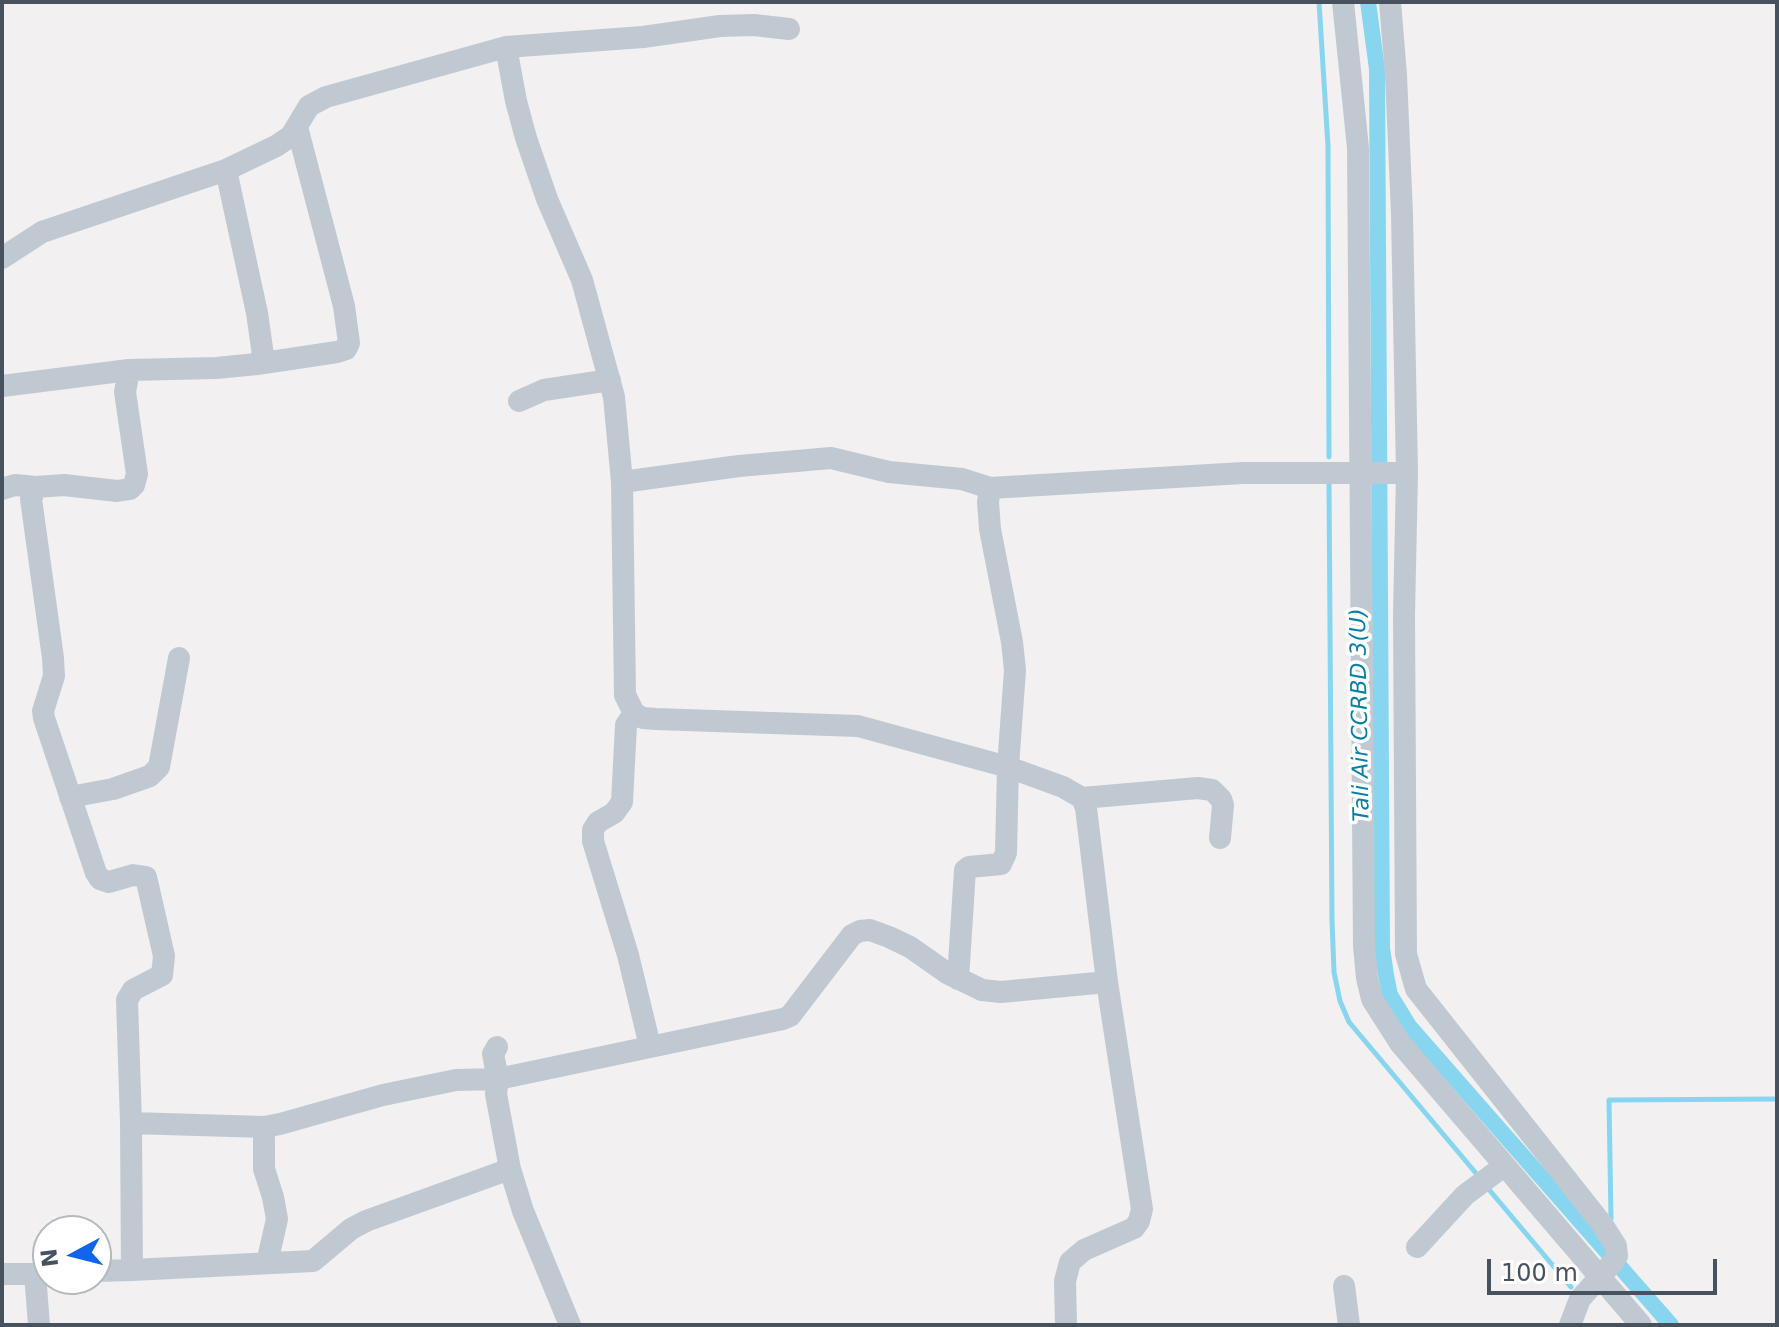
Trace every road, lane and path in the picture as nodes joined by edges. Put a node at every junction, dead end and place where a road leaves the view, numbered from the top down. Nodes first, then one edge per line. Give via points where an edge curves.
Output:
1 (1343, 2) edge
2 (1390, 2) edge
3 (789, 29) dead end
4 (506, 47) junction
5 (297, 127) junction
6 (226, 170) junction
7 (2, 258) edge
8 (257, 364) junction
9 (129, 370) junction
10 (610, 380) junction
11 (2, 386) edge
12 (519, 401) dead end
13 (1384, 473) junction
14 (622, 482) junction
15 (36, 487) junction
16 (990, 488) junction
17 (2, 489) edge
18 (179, 658) dead end
19 (634, 713) junction
20 (1008, 767) junction
21 (70, 797) junction
22 (1082, 798) junction
23 (1220, 838) dead end
24 (958, 979) junction
25 (1107, 982) junction
26 (650, 1046) junction
27 (497, 1047) dead end
28 (498, 1079) junction
29 (131, 1123) junction
30 (264, 1127) junction
31 (510, 1169) junction
32 (1489, 1176) junction
33 (1417, 1247) dead end
34 (267, 1263) junction
35 (132, 1270) junction
36 (112, 1271) edge
37 (2, 1274) edge
38 (32, 1274) edge
39 (1344, 1286) dead end
40 (1590, 1288) junction
41 (41, 1295) edge
42 (39, 1325) edge
43 (570, 1325) edge
44 (1066, 1325) edge
45 (1349, 1325) edge
46 (1570, 1325) edge
47 (1641, 1325) edge

1 - 13 street
2 - 13 street via 1402,214
3 - 4 street via 720,26
4 - 5 street via 326,97 309,106
4 - 10 street via 526,138 582,280
5 - 6 street via 286,140
5 - 8 street via 349,343 337,352
6 - 7 street via 42,232
6 - 8 street via 257,313 263,355
8 - 9 street
9 - 11 street
9 - 15 street via 125,392 137,474 134,485 117,491
10 - 12 street via 544,390
10 - 14 street
13 - 16 street via 1243,473
13 - 32 street via 1364,946 1367,978 1372,999
13 - 40 street via 1404,615 1405,929 1410,973 1438,1019 1610,1236 1617,1256
14 - 16 street via 831,458
14 - 19 street via 625,695
15 - 17 street
15 - 21 street via 31,507 54,676 43,711
16 - 20 street via 990,529 1015,670
18 - 21 street via 159,767 150,776 113,789
19 - 20 street via 656,719 858,726
19 - 26 street via 626,725 622,802 598,822 593,841
20 - 22 street
20 - 24 street via 1004,860 969,867 963,875
21 - 29 street via 100,879 146,877 164,956 162,975 133,990 127,1000
22 - 23 street via 1212,790 1223,805
22 - 25 street via 1090,822
24 - 25 street via 1001,992
24 - 26 street via 910,947 870,930 860,931 790,1016
25 - 44 street via 1142,1209 1134,1228 1084,1250 1070,1262
26 - 28 street
27 - 28 street via 493,1061
28 - 30 street via 456,1080
28 - 31 street
29 - 30 street
29 - 35 street
30 - 34 street via 264,1169 277,1219
31 - 34 street via 366,1221 313,1261
31 - 43 street
32 - 33 street
32 - 40 street
34 - 35 street
35 - 36 street
37 - 38 street
39 - 45 street
40 - 46 street
40 - 47 street
41 - 42 street

